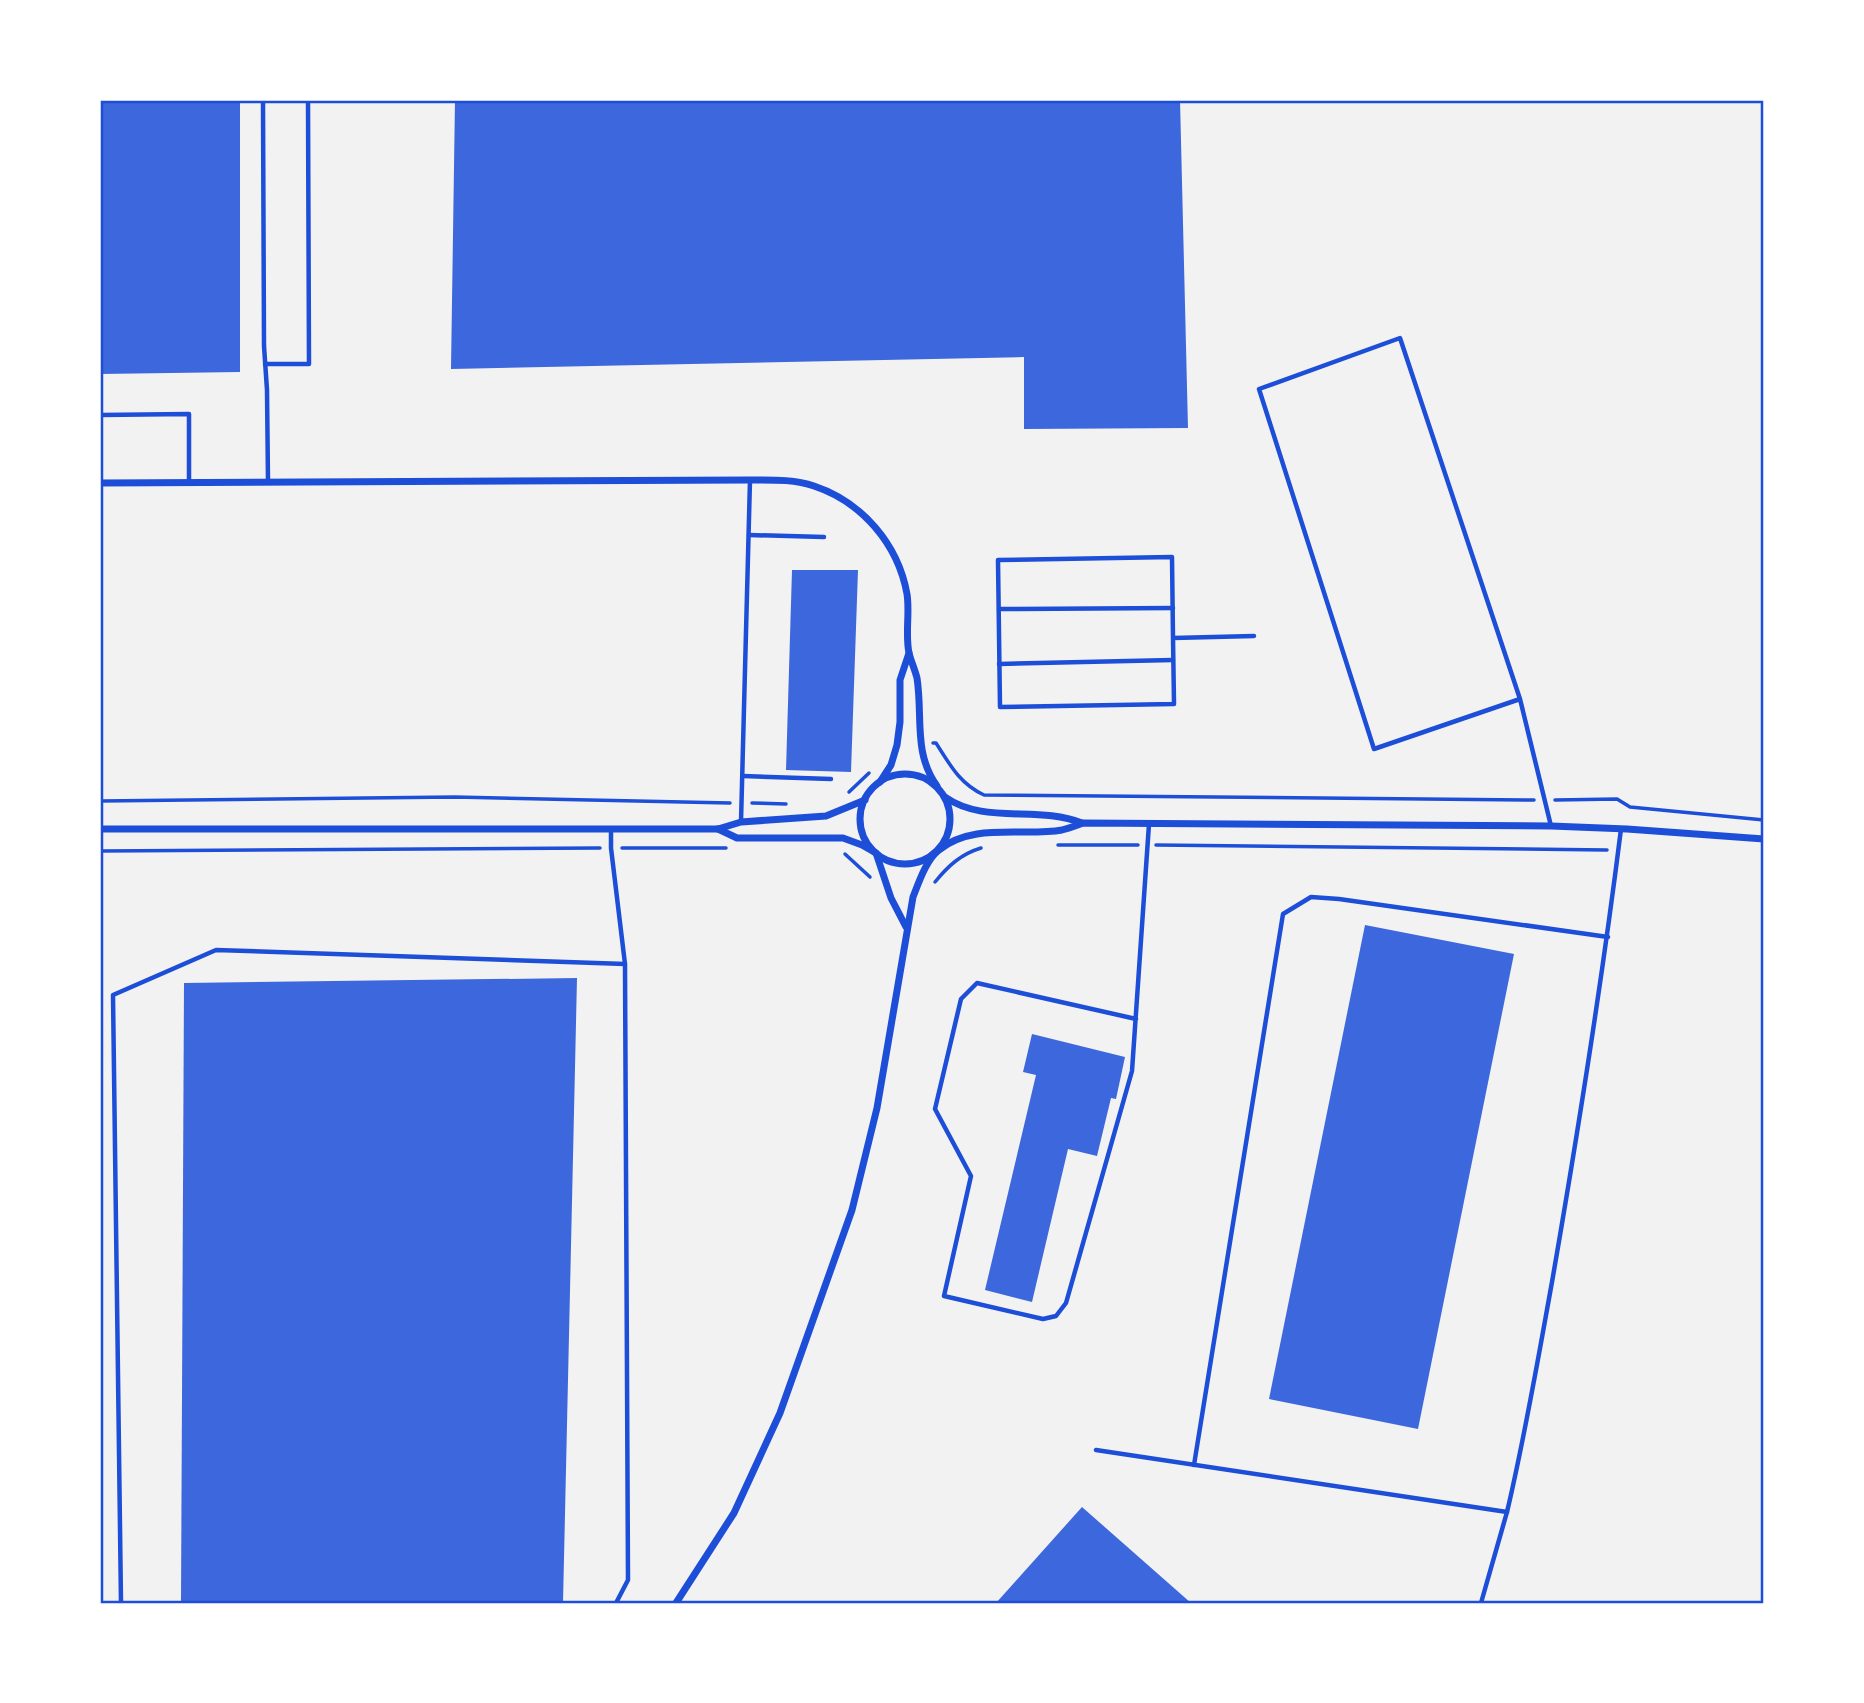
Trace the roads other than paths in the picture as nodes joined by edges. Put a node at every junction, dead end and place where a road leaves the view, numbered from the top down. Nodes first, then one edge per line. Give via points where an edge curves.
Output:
1 (263, 100) edge
2 (308, 100) edge
3 (265, 364) junction
4 (100, 415) edge
5 (750, 480) junction
6 (268, 482) junction
7 (100, 483) edge
8 (188, 483) junction
9 (749, 535) junction
10 (824, 537) dead end
11 (1172, 608) junction
12 (999, 609) junction
13 (1254, 636) dead end
14 (1173, 638) junction
15 (909, 652) junction
16 (1174, 660) junction
17 (999, 664) junction
18 (1520, 699) junction
19 (743, 776) junction
20 (831, 779) dead end
21 (880, 782) junction
22 (937, 786) junction
23 (944, 796) junction
24 (865, 800) junction
25 (741, 822) junction
26 (1083, 823) junction
27 (1149, 824) junction
28 (1551, 826) junction
29 (611, 828) junction
30 (100, 829) edge
31 (718, 829) junction
32 (1625, 829) junction
33 (1764, 839) edge
34 (937, 851) junction
35 (876, 853) junction
36 (906, 927) junction
37 (1608, 937) junction
38 (625, 964) junction
39 (1136, 1019) junction
40 (1096, 1450) dead end
41 (1194, 1465) junction
42 (1507, 1512) junction
43 (121, 1603) edge
44 (616, 1603) edge
45 (676, 1603) edge
46 (1481, 1603) edge

1 - 3 lane
2 - 3 lane via 309,363
3 - 6 lane
4 - 8 lane via 188,414
5 - 6 street
5 - 9 lane
5 - 15 street via 812,485 850,504 879,532 891,548 907,596
6 - 8 street
7 - 8 street
9 - 10 lane
9 - 19 lane
11 - 12 lane
11 - 12 lane via 1172,557 998,560
11 - 14 lane
12 - 17 lane
13 - 14 lane
14 - 16 lane
15 - 21 street via 900,680 897,745
15 - 22 street via 917,677 919,744 925,767
16 - 17 lane
16 - 17 lane via 1174,704 1000,707
18 - 18 lane via 1400,338 1259,389 1374,749
18 - 28 lane
19 - 20 lane
19 - 25 lane
21 - 22 street via 908,775
21 - 24 street
22 - 23 street
23 - 26 street via 984,812 1064,816
23 - 34 street via 951,819
24 - 25 street via 826,817
24 - 35 street via 861,824
25 - 31 street
26 - 27 street
26 - 34 street via 1060,830 985,834
27 - 28 street
27 - 39 lane
28 - 32 street
29 - 30 street
29 - 31 street
29 - 38 lane
31 - 35 street via 737,838 843,838
32 - 33 street
32 - 37 lane
34 - 35 street via 907,864
34 - 36 street via 913,897
35 - 36 street
36 - 45 street via 877,1108 852,1210 780,1413 734,1513
37 - 41 lane via 1329,898 1311,897 1283,914
37 - 42 lane via 1569,1184
38 - 43 lane via 216,950 113,995
38 - 44 lane via 628,1580
39 - 39 lane via 1132,1071 1066,1303 1056,1316 1043,1319 944,1296 971,1176 935,1109 961,999 977,983
40 - 41 lane
41 - 42 lane
42 - 46 lane

